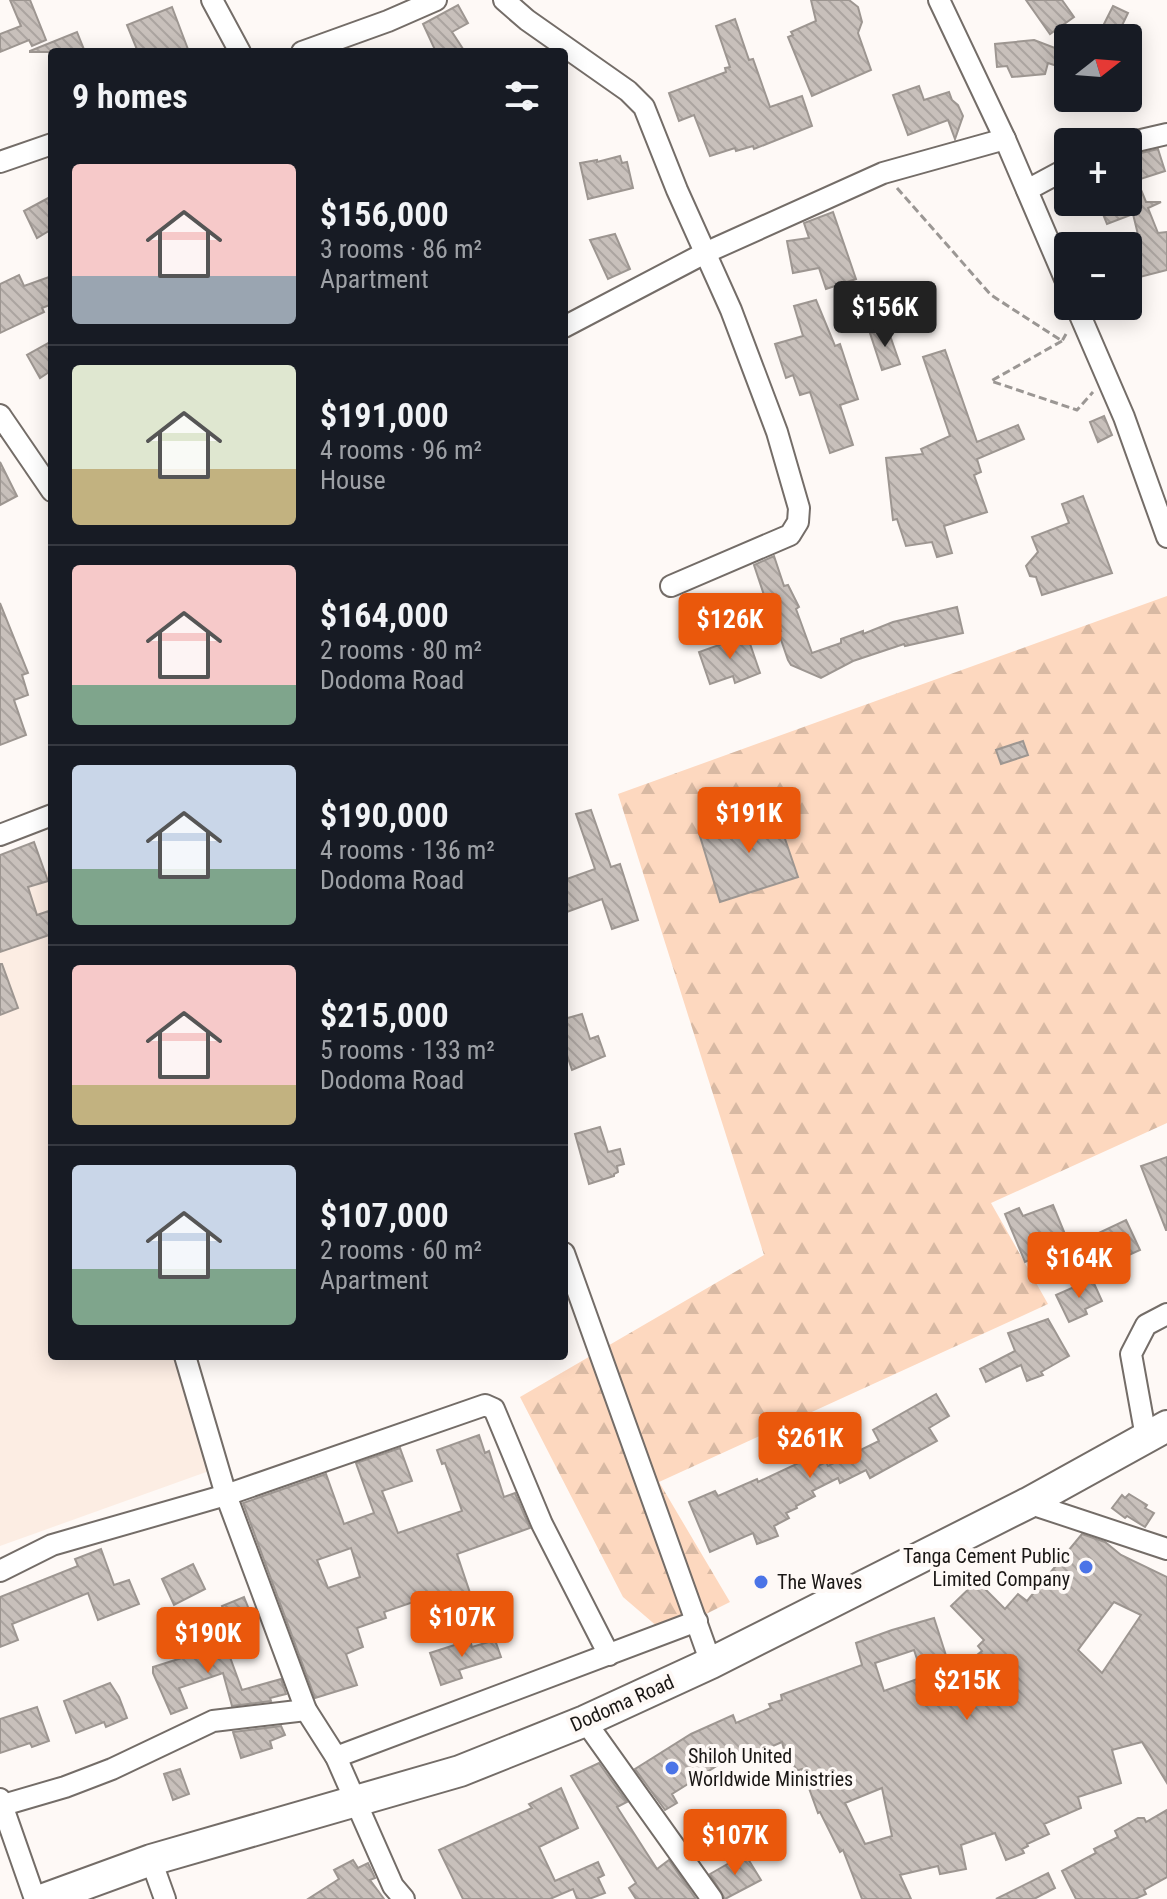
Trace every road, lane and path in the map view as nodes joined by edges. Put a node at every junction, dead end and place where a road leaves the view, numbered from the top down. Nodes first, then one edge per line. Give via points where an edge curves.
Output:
1 (212, 0) edge
2 (436, 0) edge
3 (504, 0) edge
4 (939, 0) edge
5 (238, 48) edge
6 (313, 48) edge
7 (567, 48) edge
8 (568, 49) edge
9 (1167, 134) edge
10 (1005, 139) junction
11 (1142, 140) edge
12 (48, 145) edge
13 (0, 162) edge
14 (883, 173) junction
15 (1054, 176) edge
16 (1027, 190) junction
17 (705, 253) junction
18 (1054, 253) edge
19 (1072, 320) edge
20 (1083, 320) edge
21 (568, 325) edge
22 (1062, 341) junction
23 (1106, 375) junction
24 (0, 415) edge
25 (48, 485) edge
26 (1167, 537) edge
27 (671, 586) dead end
28 (48, 817) edge
29 (0, 835) edge
30 (568, 1264) edge
31 (1167, 1314) edge
32 (186, 1360) edge
33 (1156, 1432) edge
34 (226, 1495) junction
35 (1028, 1503) junction
36 (1167, 1549) edge
37 (0, 1571) edge
38 (697, 1621) junction
39 (609, 1655) junction
40 (711, 1663) junction
41 (306, 1710) junction
42 (585, 1721) junction
43 (336, 1757) junction
44 (1, 1803) edge
45 (355, 1803) junction
46 (151, 1860) junction
47 (35, 1899) edge
48 (44, 1899) edge
49 (165, 1899) edge
50 (404, 1899) edge
51 (712, 1899) edge

1 - 5 street
2 - 6 street
3 - 7 street
4 - 10 street
8 - 17 street via 644,107
9 - 11 street
10 - 14 street
10 - 16 street
12 - 13 street
14 - 17 street
14 - 22 path via 991,295
15 - 16 street
16 - 18 street
17 - 21 street
17 - 27 street via 772,419 799,508 798,522 790,535
19 - 22 path
20 - 23 street
22 - 23 path via 991,381 1077,410
23 - 26 street
24 - 25 street
28 - 29 street
30 - 38 street
31 - 33 street via 1146,1325 1131,1354
32 - 34 street
33 - 35 highway, Dodoma Road
34 - 37 street via 52,1545
34 - 39 street via 485,1405 494,1409 542,1524
34 - 41 street
35 - 36 street
35 - 40 highway, Dodoma Road
38 - 39 street
38 - 40 street
39 - 43 street
40 - 42 highway, Dodoma Road
41 - 43 street
41 - 44 street via 213,1721 112,1769
42 - 45 highway, Dodoma Road via 460,1771
42 - 51 street
43 - 45 street
44 - 47 street
45 - 46 highway, Dodoma Road
45 - 50 street
46 - 48 highway, Dodoma Road
46 - 49 street

